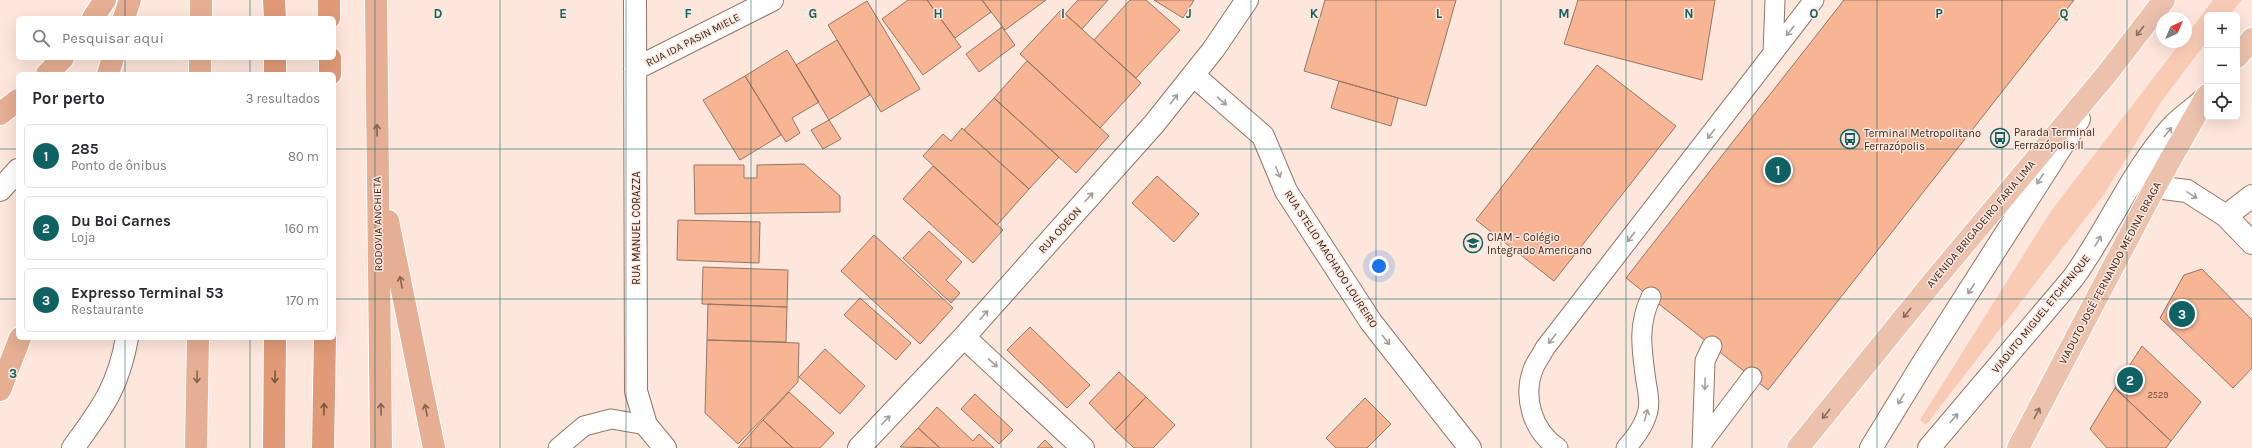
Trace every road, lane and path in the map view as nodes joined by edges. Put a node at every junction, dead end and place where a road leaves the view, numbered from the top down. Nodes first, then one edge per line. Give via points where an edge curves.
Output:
1 (105, 0) edge
2 (130, 0) edge
3 (201, 0) edge
4 (274, 0) edge
5 (329, 0) edge
6 (376, 0) edge
7 (635, 0) edge
8 (772, 0) edge
9 (1247, 0) edge
10 (1775, 0) edge
11 (1814, 0) edge
12 (2164, 0) edge
13 (94, 16) edge
14 (125, 16) edge
15 (201, 16) edge
16 (274, 16) edge
17 (329, 16) edge
18 (2252, 39) edge
19 (2240, 53) edge
20 (1772, 54) junction
21 (61, 60) edge
22 (200, 60) edge
23 (275, 60) edge
24 (330, 60) edge
25 (635, 69) junction
26 (50, 72) edge
27 (200, 72) edge
28 (275, 72) edge
29 (330, 72) edge
30 (1193, 75) junction
31 (2106, 75) junction
32 (2204, 100) edge
33 (2204, 101) edge
34 (16, 102) edge
35 (0, 114) edge
36 (378, 169) junction
37 (16, 172) edge
38 (2155, 187) junction
39 (0, 190) edge
40 (2252, 196) edge
41 (2226, 216) junction
42 (2252, 243) edge
43 (1650, 297) dead end
44 (964, 337) junction
45 (19, 340) edge
46 (127, 340) edge
47 (198, 340) edge
48 (275, 340) edge
49 (325, 340) edge
50 (1712, 346) dead end
51 (1752, 377) dead end
52 (0, 390) edge
53 (646, 425) junction
54 (1702, 445) edge
55 (73, 448) edge
56 (196, 448) edge
57 (274, 448) edge
58 (323, 448) edge
59 (381, 448) edge
60 (434, 448) edge
61 (558, 448) edge
62 (665, 448) edge
63 (859, 448) edge
64 (1083, 448) edge
65 (1470, 448) edge
66 (1558, 448) edge
67 (1626, 448) edge
68 (1798, 448) edge
69 (1871, 448) edge
70 (1929, 448) edge
71 (2018, 448) edge

1 - 13 highway
2 - 14 highway
3 - 15 highway
4 - 16 highway
5 - 17 highway
36 -> 6 highway, RODOVIA ANCHIETA
7 - 25 street, RUA MANUEL CORAZZA
8 - 25 street, RUA IDA PASIN MIELE
9 - 30 street, RUA ODEON
10 - 20 lane
11 -> 20 lane
12 -> 31 main road, AVENIDA BRIGADEIRO FARIA LIMA
18 - 19 main road
20 -> 66 lane via 1545,348 1534,368 1528,392 1530,412 1538,429
21 - 26 highway
22 - 27 highway
23 - 28 highway
24 - 29 highway
25 - 53 street, RUA MANUEL CORAZZA via 636,391
44 -> 30 street, RUA ODEON via 1154,124
30 -> 65 street, RUA STELIO MACHADO LOUREIRO via 1263,136 1286,191 1371,322
31 -> 68 main road, AVENIDA BRIGADEIRO FARIA LIMA
31 -> 69 street
70 -> 32 street, VIADUTO MIGUEL ETCHENIQUE via 2073,278 2090,255 2150,155 2174,126
33 - 38 main road, VIADUTO JOSÉ FERNANDO MEDINA BRAGA
34 - 35 highway
59 -> 36 highway, RODOVIA ANCHIETA
60 -> 36 highway
37 - 39 street
38 -> 41 street via 2187,191
71 -> 38 main road, VIADUTO JOSÉ FERNANDO MEDINA BRAGA
40 - 41 street
41 - 42 street
67 -> 43 lane via 1638,434 1647,416 1649,397 1641,328
63 -> 44 street, RUA ODEON
44 -> 64 street
45 - 52 highway
46 - 55 street via 117,381 106,403
47 -> 56 highway
48 -> 57 highway
58 -> 49 highway
50 -> 54 lane via 1706,361
51 - 54 lane
53 - 61 lane via 611,419 584,426
53 - 62 street, RUA MANUEL CORAZZA

